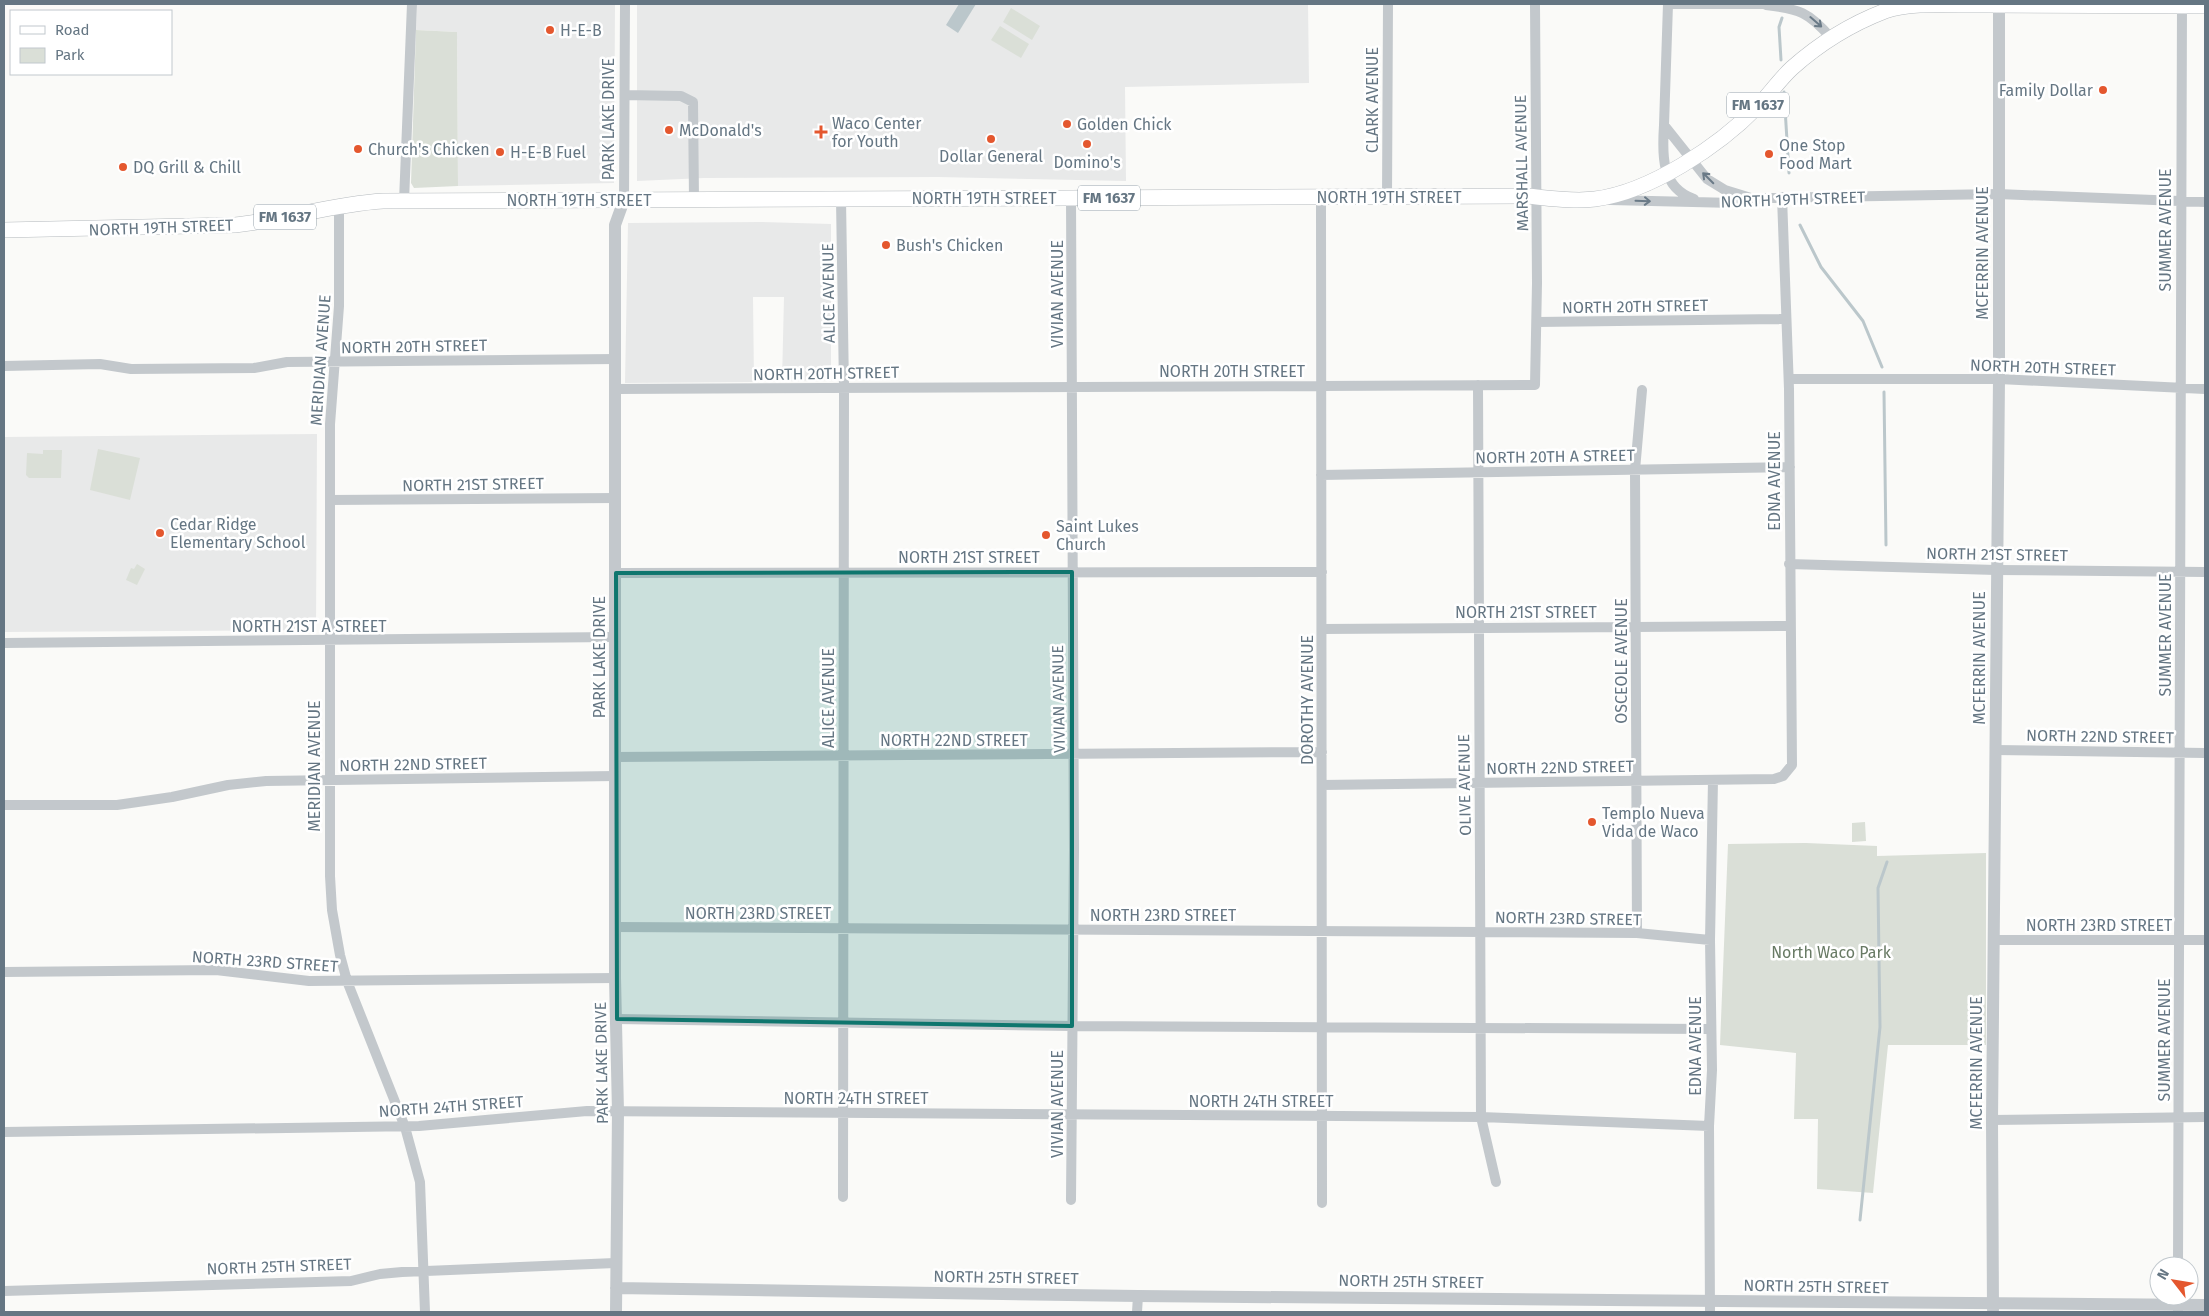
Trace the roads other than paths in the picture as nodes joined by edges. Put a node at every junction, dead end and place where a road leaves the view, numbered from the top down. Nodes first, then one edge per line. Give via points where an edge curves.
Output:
1 (412, 4) edge
2 (625, 4) edge
3 (1388, 4) edge
4 (1535, 4) edge
5 (1668, 4) edge
6 (1768, 4) edge
7 (1888, 4) edge
8 (1999, 5) edge
9 (2182, 5) edge
10 (1916, 6) junction
11 (2205, 6) edge
12 (1831, 38) junction
13 (625, 95) junction
14 (1664, 125) junction
15 (1692, 159) junction
16 (1666, 174) junction
17 (1998, 194) junction
18 (1387, 197) junction
19 (1536, 197) junction
20 (1782, 197) junction
21 (1071, 198) junction
22 (1321, 198) junction
23 (1752, 198) junction
24 (841, 199) junction
25 (1594, 199) junction
26 (624, 200) junction
27 (694, 200) junction
28 (404, 201) junction
29 (1700, 201) junction
30 (2180, 202) junction
31 (2205, 202) edge
32 (339, 205) junction
33 (4, 230) edge
34 (1786, 319) junction
35 (1536, 322) junction
36 (616, 359) junction
37 (334, 362) junction
38 (4, 366) edge
39 (1789, 379) junction
40 (1999, 379) junction
41 (1321, 385) junction
42 (1478, 385) junction
43 (1073, 386) junction
44 (844, 388) junction
45 (616, 389) junction
46 (2181, 389) junction
47 (2205, 389) edge
48 (1642, 390) dead end
49 (1790, 467) junction
50 (1635, 470) junction
51 (1477, 472) junction
52 (1322, 475) junction
53 (616, 498) junction
54 (330, 500) junction
55 (1789, 564) junction
56 (1996, 570) junction
57 (2180, 571) junction
58 (843, 572) junction
59 (1072, 572) junction
60 (1322, 572) junction
61 (2205, 572) edge
62 (616, 573) junction
63 (1636, 626) junction
64 (1789, 626) junction
65 (1477, 627) junction
66 (1322, 629) junction
67 (616, 637) junction
68 (329, 641) junction
69 (4, 643) edge
70 (1995, 750) junction
71 (1322, 752) junction
72 (2180, 752) junction
73 (2205, 753) edge
74 (1073, 754) junction
75 (843, 755) junction
76 (615, 757) junction
77 (1792, 765) joint
78 (615, 776) junction
79 (1713, 780) junction
80 (328, 781) junction
81 (1637, 781) junction
82 (1479, 783) junction
83 (1322, 784) junction
84 (4, 805) edge
85 (615, 927) junction
86 (843, 928) junction
87 (1073, 929) junction
88 (1322, 931) junction
89 (1480, 932) junction
90 (1637, 932) junction
91 (1710, 940) junction
92 (1993, 940) junction
93 (2178, 940) junction
94 (2205, 940) edge
95 (4, 972) edge
96 (615, 978) junction
97 (348, 981) junction
98 (617, 1019) junction
99 (843, 1024) junction
100 (1072, 1026) junction
101 (1322, 1028) junction
102 (1481, 1028) junction
103 (1711, 1029) junction
104 (618, 1112) junction
105 (843, 1113) junction
106 (1071, 1114) junction
107 (1322, 1116) junction
108 (1481, 1117) junction
109 (2179, 1117) junction
110 (2205, 1117) edge
111 (1992, 1120) junction
112 (1709, 1126) junction
113 (405, 1127) junction
114 (4, 1132) edge
115 (1496, 1182) dead end
116 (843, 1197) dead end
117 (1071, 1200) dead end
118 (1322, 1202) dead end
119 (2178, 1256) edge
120 (616, 1263) junction
121 (423, 1273) junction
122 (616, 1288) junction
123 (4, 1291) edge
124 (1138, 1296) junction
125 (2149, 1305) edge
126 (1710, 1307) edge
127 (1993, 1308) edge
128 (425, 1312) edge
129 (616, 1312) edge
130 (1138, 1312) edge

1 - 28 street
2 - 13 street, PARK LAKE DRIVE
3 - 18 street, CLARK AVENUE
4 - 19 street, MARSHALL AVENUE
5 - 6 street
5 - 14 street
6 -> 12 street via 1795,9 1813,19
7 - 10 street
8 - 9 main road, FM 1637
8 - 10 main road, FM 1637
8 - 17 street, MCFERRIN AVENUE
9 - 11 main road, FM 1637
9 - 30 street, SUMMER AVENUE
10 - 12 main road, FM 1637 via 1887,10
12 - 15 main road, FM 1637 via 1792,68 1757,107
13 - 26 street, PARK LAKE DRIVE
13 - 27 street via 681,96 693,102
14 - 15 street
14 - 16 street via 1662,149
15 - 16 main road, FM 1637
23 -> 15 street via 1718,187 1707,179
16 - 25 main road, FM 1637
16 - 29 street via 1680,192
17 - 20 street, NORTH 19TH STREET
17 - 30 street, NORTH 19TH STREET
17 - 40 street, MCFERRIN AVENUE
18 - 19 main road, NORTH 19TH STREET / FM 1637
18 - 22 main road, NORTH 19TH STREET / FM 1637
19 - 25 main road, NORTH 19TH STREET / FM 1637
19 - 35 street, MARSHALL AVENUE
20 - 23 street, NORTH 19TH STREET
20 - 34 street, EDNA AVENUE
21 - 22 main road, NORTH 19TH STREET / FM 1637
21 - 24 main road, NORTH 19TH STREET / FM 1637
21 - 43 street, VIVIAN AVENUE
22 - 41 street, DOROTHY AVENUE
23 - 29 street, NORTH 19TH STREET via 1734,202
24 - 27 main road, NORTH 19TH STREET / FM 1637
24 - 44 street, ALICE AVENUE
25 -> 29 street, NORTH 19TH STREET
26 - 27 main road, NORTH 19TH STREET / FM 1637
26 - 28 main road, NORTH 19TH STREET / FM 1637
26 - 36 street, PARK LAKE DRIVE via 615,225
28 - 32 main road, NORTH 19TH STREET / FM 1637
30 - 31 street, NORTH 19TH STREET
30 - 46 street, SUMMER AVENUE
32 - 33 main road, NORTH 19TH STREET / FM 1637 via 235,225
32 - 37 street, MERIDIAN AVENUE via 340,290
34 - 35 street, NORTH 20TH STREET
34 - 39 street, EDNA AVENUE
35 - 42 street, NORTH 20TH STREET via 1535,385
36 - 37 street, NORTH 20TH STREET
36 - 45 street, PARK LAKE DRIVE
37 - 38 street, NORTH 20TH STREET via 287,362 254,368 131,369 100,364
37 - 54 street, MERIDIAN AVENUE
39 - 40 street, NORTH 20TH STREET
39 - 49 street, EDNA AVENUE
40 - 46 street, NORTH 20TH STREET
40 - 56 street, MCFERRIN AVENUE
41 - 42 street, NORTH 20TH STREET
41 - 43 street, NORTH 20TH STREET
41 - 52 street, DOROTHY AVENUE
42 - 51 street, OLIVE AVENUE
43 - 44 street, NORTH 20TH STREET
43 - 59 street, VIVIAN AVENUE
44 - 45 street, NORTH 20TH STREET
44 - 58 street, ALICE AVENUE
45 - 53 street, PARK LAKE DRIVE
46 - 47 street, NORTH 20TH STREET
46 - 57 street, SUMMER AVENUE
48 - 50 street, OSCEOLE AVENUE
49 - 50 street, NORTH 20TH A STREET
49 - 55 street, EDNA AVENUE
50 - 51 street, NORTH 20TH A STREET
50 - 63 street, OSCEOLE AVENUE
51 - 52 street, NORTH 20TH A STREET
51 - 65 street, OLIVE AVENUE
52 - 60 street, DOROTHY AVENUE
53 - 54 street, NORTH 21ST STREET
53 - 62 street, PARK LAKE DRIVE
54 - 68 street, MERIDIAN AVENUE
55 - 56 street, NORTH 21ST STREET
55 - 64 street, EDNA AVENUE
56 - 57 street, NORTH 21ST STREET
56 - 70 street, MCFERRIN AVENUE
57 - 61 street, NORTH 21ST STREET
57 - 72 street, SUMMER AVENUE
58 - 59 street, NORTH 21ST STREET
58 - 62 street, NORTH 21ST STREET
58 - 75 street, ALICE AVENUE
59 - 60 street, NORTH 21ST STREET
59 - 74 street, VIVIAN AVENUE
60 - 66 street, DOROTHY AVENUE
62 - 67 street, PARK LAKE DRIVE
63 - 64 street, NORTH 21ST STREET
63 - 65 street, NORTH 21ST STREET
63 - 81 street, OSCEOLE AVENUE
64 - 77 street, EDNA AVENUE
65 - 66 street, NORTH 21ST STREET
65 - 82 street, OLIVE AVENUE
66 - 71 street, DOROTHY AVENUE
67 - 68 street, NORTH 21ST A STREET
67 - 76 street, PARK LAKE DRIVE
68 - 69 street, NORTH 21ST A STREET
68 - 80 street, MERIDIAN AVENUE
70 - 72 street, NORTH 22ND STREET
70 - 92 street, MCFERRIN AVENUE
71 - 74 street, NORTH 22ND STREET
71 - 83 street, DOROTHY AVENUE
72 - 73 street, NORTH 22ND STREET
72 - 93 street, SUMMER AVENUE
74 - 75 street, NORTH 22ND STREET
74 - 87 street, VIVIAN AVENUE
75 - 76 street, NORTH 22ND STREET
75 - 86 street, ALICE AVENUE
76 - 78 street, PARK LAKE DRIVE
77 - 79 street, NORTH 22ND STREET via 1783,776 1774,779
78 - 80 street, NORTH 22ND STREET
78 - 85 street, PARK LAKE DRIVE
79 - 81 street, NORTH 22ND STREET
79 - 91 street, EDNA AVENUE
80 - 84 street, NORTH 22ND STREET via 228,785 172,798 117,805
80 - 97 street, MERIDIAN AVENUE via 332,910
81 - 82 street, NORTH 22ND STREET
81 - 90 street, OSCEOLE AVENUE
82 - 83 street, NORTH 22ND STREET
82 - 89 street, OLIVE AVENUE
83 - 88 street, DOROTHY AVENUE
85 - 86 street, NORTH 23RD STREET
85 - 96 street, PARK LAKE DRIVE
86 - 87 street, NORTH 23RD STREET
86 - 99 street, ALICE AVENUE
87 - 88 street, NORTH 23RD STREET
87 - 100 street, VIVIAN AVENUE
88 - 89 street, NORTH 23RD STREET
88 - 101 street, DOROTHY AVENUE
89 - 90 street, NORTH 23RD STREET
89 - 102 street, OLIVE AVENUE
90 - 91 street, NORTH 23RD STREET
91 - 103 street, EDNA AVENUE
92 - 93 street, NORTH 23RD STREET
92 - 111 street, MCFERRIN AVENUE
93 - 94 street, NORTH 23RD STREET
93 - 109 street, SUMMER AVENUE
95 - 97 street, NORTH 23RD STREET via 216,970 285,980
96 - 97 street, NORTH 23RD STREET
96 - 98 street, PARK LAKE DRIVE
97 - 113 street, MERIDIAN AVENUE
98 - 99 street
98 - 104 street, PARK LAKE DRIVE
99 - 100 street
99 - 105 street, ALICE AVENUE
100 - 101 street
100 - 106 street, VIVIAN AVENUE
101 - 102 street
101 - 107 street, DOROTHY AVENUE
102 - 103 street
102 - 108 street, OLIVE AVENUE
103 - 112 street, EDNA AVENUE
104 - 105 street, NORTH 24TH STREET
104 - 113 street, NORTH 24TH STREET via 565,1112
104 - 120 street, PARK LAKE DRIVE
105 - 106 street, NORTH 24TH STREET
105 - 116 street, ALICE AVENUE
106 - 107 street, NORTH 24TH STREET
106 - 117 street, VIVIAN AVENUE
107 - 108 street, NORTH 24TH STREET
107 - 118 street, DOROTHY AVENUE
108 - 112 street, NORTH 24TH STREET
108 - 115 street, OLIVE AVENUE
109 - 110 street
109 - 111 street
109 - 119 street, SUMMER AVENUE
111 - 127 street, MCFERRIN AVENUE
112 - 126 street, EDNA AVENUE
113 - 114 street, NORTH 24TH STREET
113 - 121 street, MERIDIAN AVENUE via 420,1182
120 - 121 street, NORTH 25TH STREET
120 - 122 street, PARK LAKE DRIVE
121 - 123 street, NORTH 25TH STREET via 380,1274 351,1282
121 - 128 street, MERIDIAN AVENUE
122 - 124 street, NORTH 25TH STREET
122 - 129 street, PARK LAKE DRIVE
124 - 126 street, NORTH 25TH STREET
124 - 130 street
125 - 127 street, NORTH 25TH STREET
126 - 127 street, NORTH 25TH STREET

